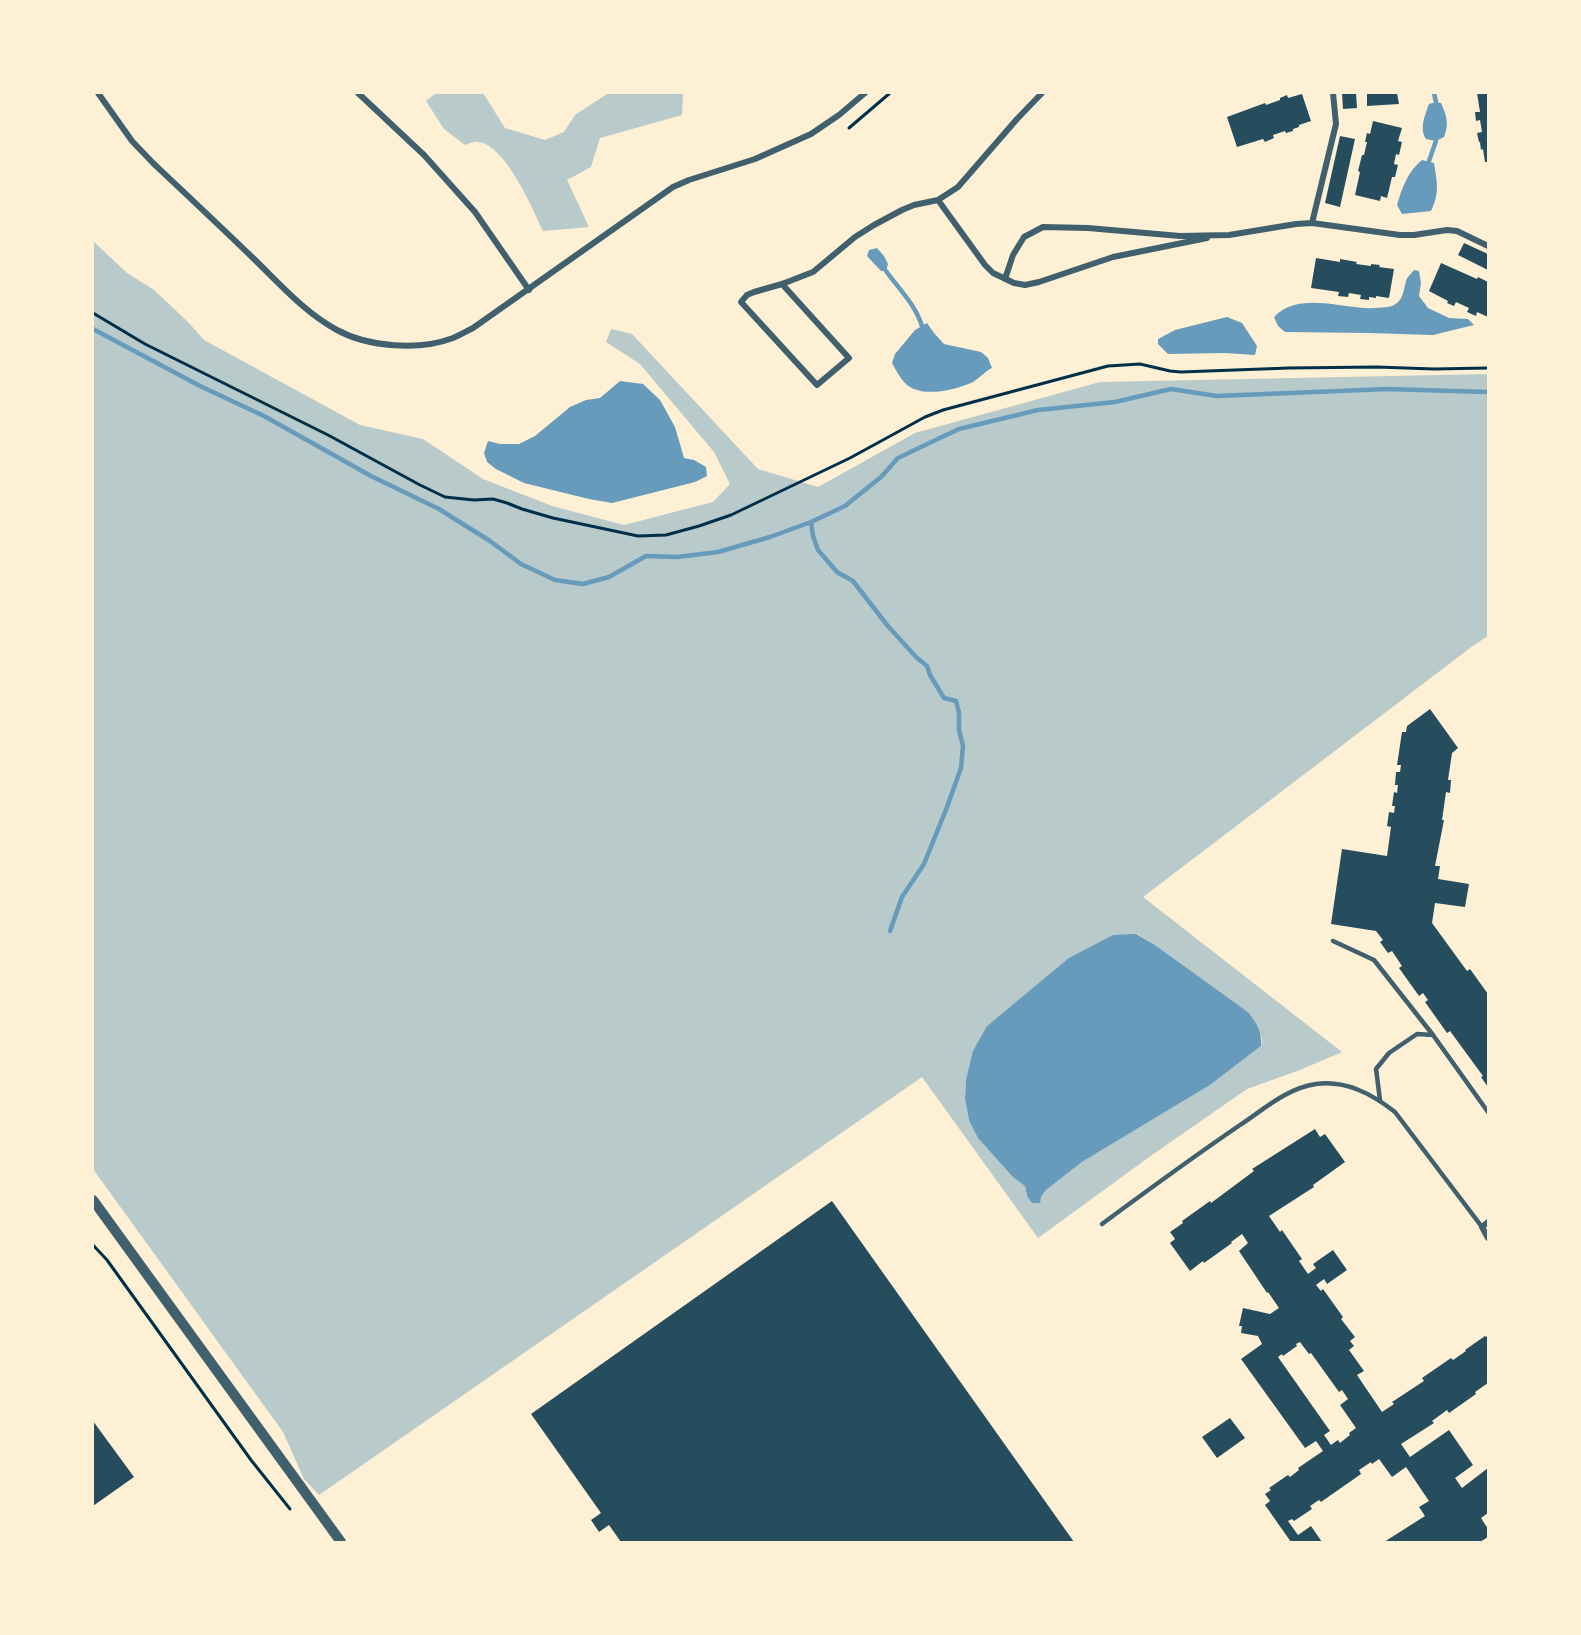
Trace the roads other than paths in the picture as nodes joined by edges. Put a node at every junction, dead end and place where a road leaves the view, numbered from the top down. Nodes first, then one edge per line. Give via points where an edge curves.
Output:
1 (98, 93) edge
2 (358, 93) edge
3 (866, 93) edge
4 (1042, 93) edge
5 (1334, 93) edge
6 (939, 200) junction
7 (1312, 223) junction
8 (1229, 235) junction
9 (1488, 246) edge
10 (1005, 279) junction
11 (783, 284) junction
12 (529, 290) junction
13 (1333, 941) dead end
14 (1433, 1035) junction
15 (1380, 1100) junction
16 (1488, 1112) edge
17 (93, 1200) edge
18 (1102, 1224) dead end
19 (1485, 1225) edge
20 (1488, 1238) edge
21 (341, 1542) edge

1 - 12 street via 153,163 306,308 337,330 374,344 413,345 451,339
2 - 12 street via 424,155 475,212
3 - 12 street via 811,134 673,187
4 - 6 street via 958,187
5 - 7 street via 1336,124
6 - 10 street via 985,265
6 - 11 street via 902,210 855,237 813,272
7 - 8 street
7 - 9 street via 1400,235 1457,231
8 - 10 street via 1113,257 1032,284
8 - 10 street via 1042,228 1024,237
11 - 11 street via 849,358 817,385 741,302 747,295
13 - 14 lane via 1374,960
14 - 15 lane via 1417,1034 1389,1053 1376,1069
14 - 16 lane
15 - 18 lane via 1358,1089 1332,1083 1290,1092
15 - 19 lane via 1395,1112
17 - 21 street
19 - 20 street

